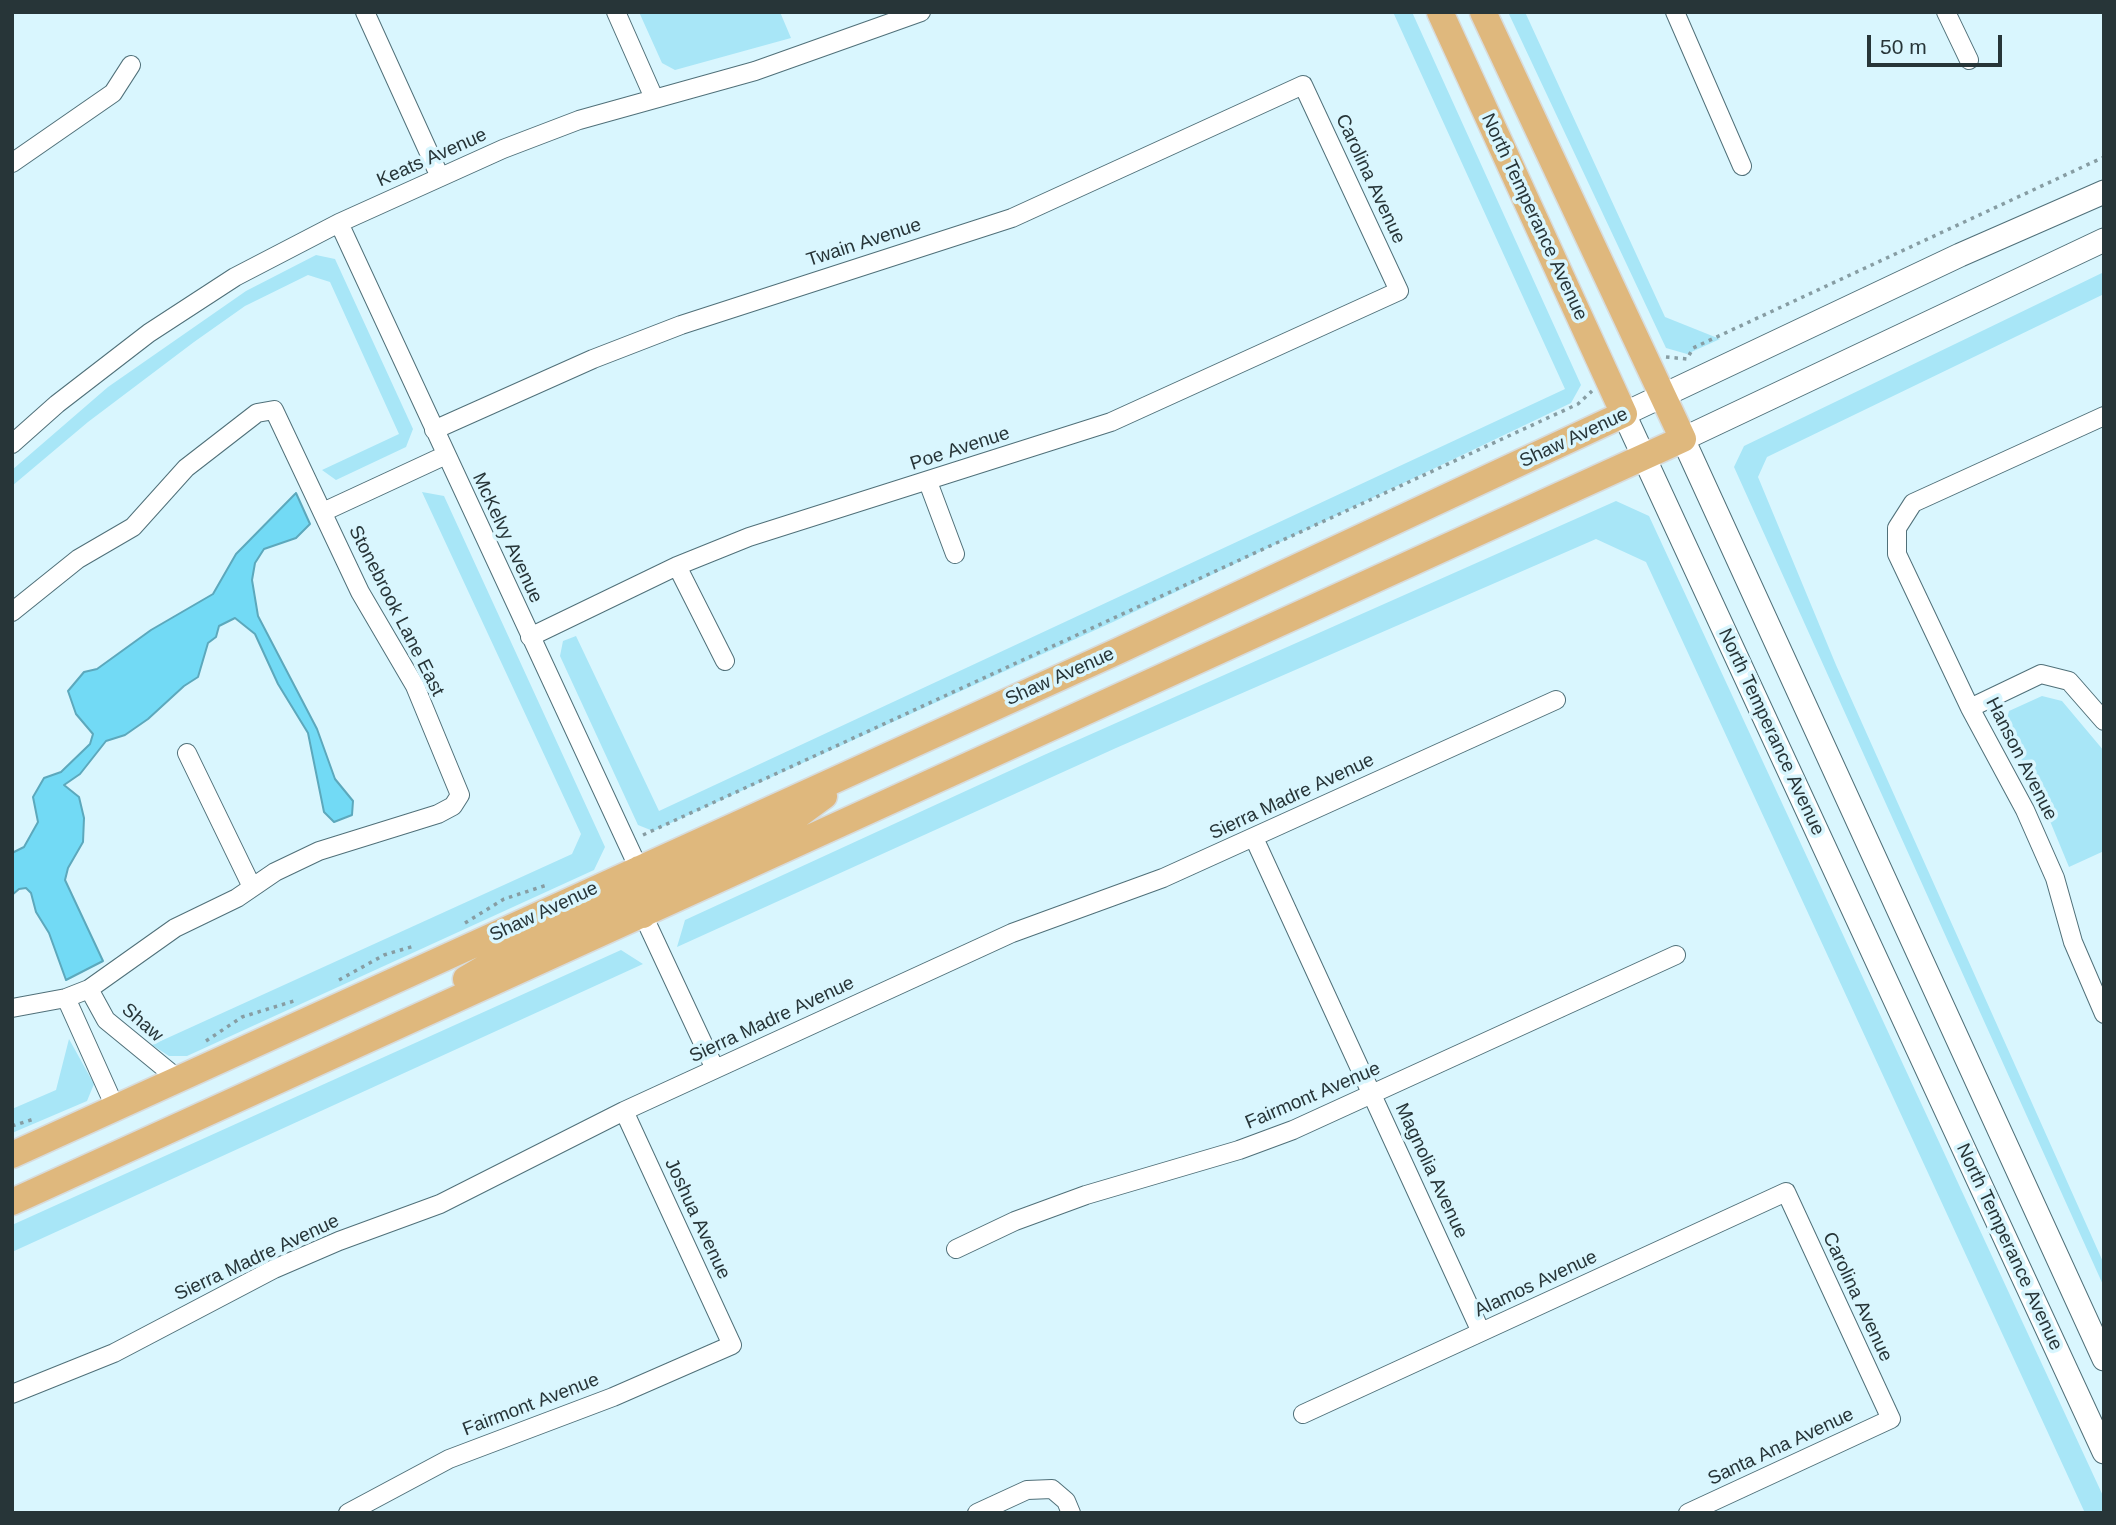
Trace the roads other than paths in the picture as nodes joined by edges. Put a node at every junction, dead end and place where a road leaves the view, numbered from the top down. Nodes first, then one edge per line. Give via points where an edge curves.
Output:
1 (365, 12) edge
2 (616, 12) edge
3 (921, 12) edge
4 (1440, 12) edge
5 (1483, 12) edge
6 (1946, 12) edge
7 (1674, 13) edge
8 (1969, 60) dead end
9 (131, 65) dead end
10 (1303, 85) joint
11 (654, 98) junction
12 (12, 163) edge
13 (1742, 166) dead end
14 (440, 177) junction
15 (2104, 192) edge
16 (339, 223) junction
17 (2104, 240) edge
18 (1399, 290) joint
19 (1663, 397) junction
20 (1624, 414) junction
21 (2104, 416) edge
22 (434, 430) junction
23 (1683, 439) junction
24 (12, 444) edge
25 (446, 455) junction
26 (1644, 457) junction
27 (928, 482) junction
28 (323, 512) junction
29 (955, 554) dead end
30 (677, 566) junction
31 (12, 612) edge
32 (530, 637) junction
33 (725, 661) dead end
34 (1556, 700) dead end
35 (1970, 708) junction
36 (2104, 721) edge
37 (187, 753) dead end
38 (871, 762) junction
39 (1254, 838) junction
40 (639, 869) junction
41 (252, 887) junction
42 (643, 915) junction
43 (1676, 955) dead end
44 (89, 989) junction
45 (66, 998) junction
46 (12, 1008) edge
47 (2104, 1014) edge
48 (411, 1019) junction
49 (715, 1069) junction
50 (178, 1079) junction
51 (1373, 1095) junction
52 (115, 1107) junction
53 (624, 1111) junction
54 (12, 1155) edge
55 (1786, 1192) joint
56 (12, 1202) edge
57 (956, 1249) dead end
58 (1481, 1332) junction
59 (732, 1345) joint
60 (2104, 1359) edge
61 (12, 1394) edge
62 (1303, 1414) dead end
63 (1891, 1419) joint
64 (2104, 1452) edge
65 (348, 1513) edge
66 (977, 1513) edge
67 (1072, 1513) edge
68 (1688, 1513) edge

1 - 14 street
2 - 11 street
3 - 11 street, Keats Avenue via 768,67
4 - 20 main road, North Temperance Avenue
5 - 19 main road, North Temperance Avenue
6 - 8 street
7 - 13 street
9 - 12 street via 113,93
10 - 18 street, Carolina Avenue
10 - 22 street, Twain Avenue via 1012,218 681,325
11 - 14 street, Keats Avenue via 579,120
14 - 16 street, Keats Avenue
15 - 19 main road, Shaw Avenue
16 - 22 street, McKelvy Avenue
16 - 24 street, Keats Avenue via 235,277 149,333
17 - 23 main road
18 - 27 street, Poe Avenue via 1111,422
19 - 20 main road, Shaw Avenue
19 - 23 main road, North Temperance Avenue
20 - 26 main road, North Temperance Avenue
20 - 38 main road, Shaw Avenue
21 - 35 street, Hanson Avenue via 1913,503 1897,528 1897,554
22 - 25 street, McKelvy Avenue
23 - 26 main road
23 - 60 main road, North Temperance Avenue
25 - 28 street
25 - 32 street, McKelvy Avenue
26 - 42 main road
26 - 64 main road, North Temperance Avenue
27 - 29 street
27 - 30 street, Poe Avenue via 749,537
28 - 31 street, Stonebrook Lane East via 274,410 257,413 186,468 134,527 78,559
28 - 41 street, Stonebrook Lane East via 360,592 415,686 460,795 453,806 438,814 319,851
30 - 32 street, Poe Avenue
30 - 33 street
32 - 40 street, McKelvy Avenue
34 - 39 street, Sierra Madre Avenue
35 - 36 street via 2040,674 2069,681
35 - 47 street, Hanson Avenue via 2025,810 2055,878 2073,942
37 - 41 street
38 - 40 main road, Shaw Avenue
38 - 42 main road via 786,824 667,879 650,896
39 - 49 street, Sierra Madre Avenue via 1163,878 1012,933
39 - 51 street, Magnolia Avenue
40 - 48 main road via 638,887 624,901 486,966
40 - 50 main road, Shaw Avenue
41 - 44 street via 175,928
42 - 48 main road
42 - 49 street
43 - 51 street, Fairmont Avenue
44 - 45 street
44 - 50 street, Shaw via 106,1020
45 - 46 street
45 - 52 street
48 - 56 main road
49 - 53 street, Sierra Madre Avenue
50 - 52 main road, Shaw Avenue
51 - 57 street, Fairmont Avenue via 1239,1150 1027,1216
51 - 58 street, Magnolia Avenue
52 - 54 main road, Shaw Avenue
53 - 59 street, Joshua Avenue
53 - 61 street, Sierra Madre Avenue via 440,1203 274,1269 114,1353
55 - 58 street, Alamos Avenue
55 - 63 street, Carolina Avenue
58 - 62 street, Alamos Avenue
59 - 65 street, Fairmont Avenue via 613,1397 449,1459
63 - 68 street, Santa Ana Avenue
66 - 67 street via 1027,1490 1052,1489

